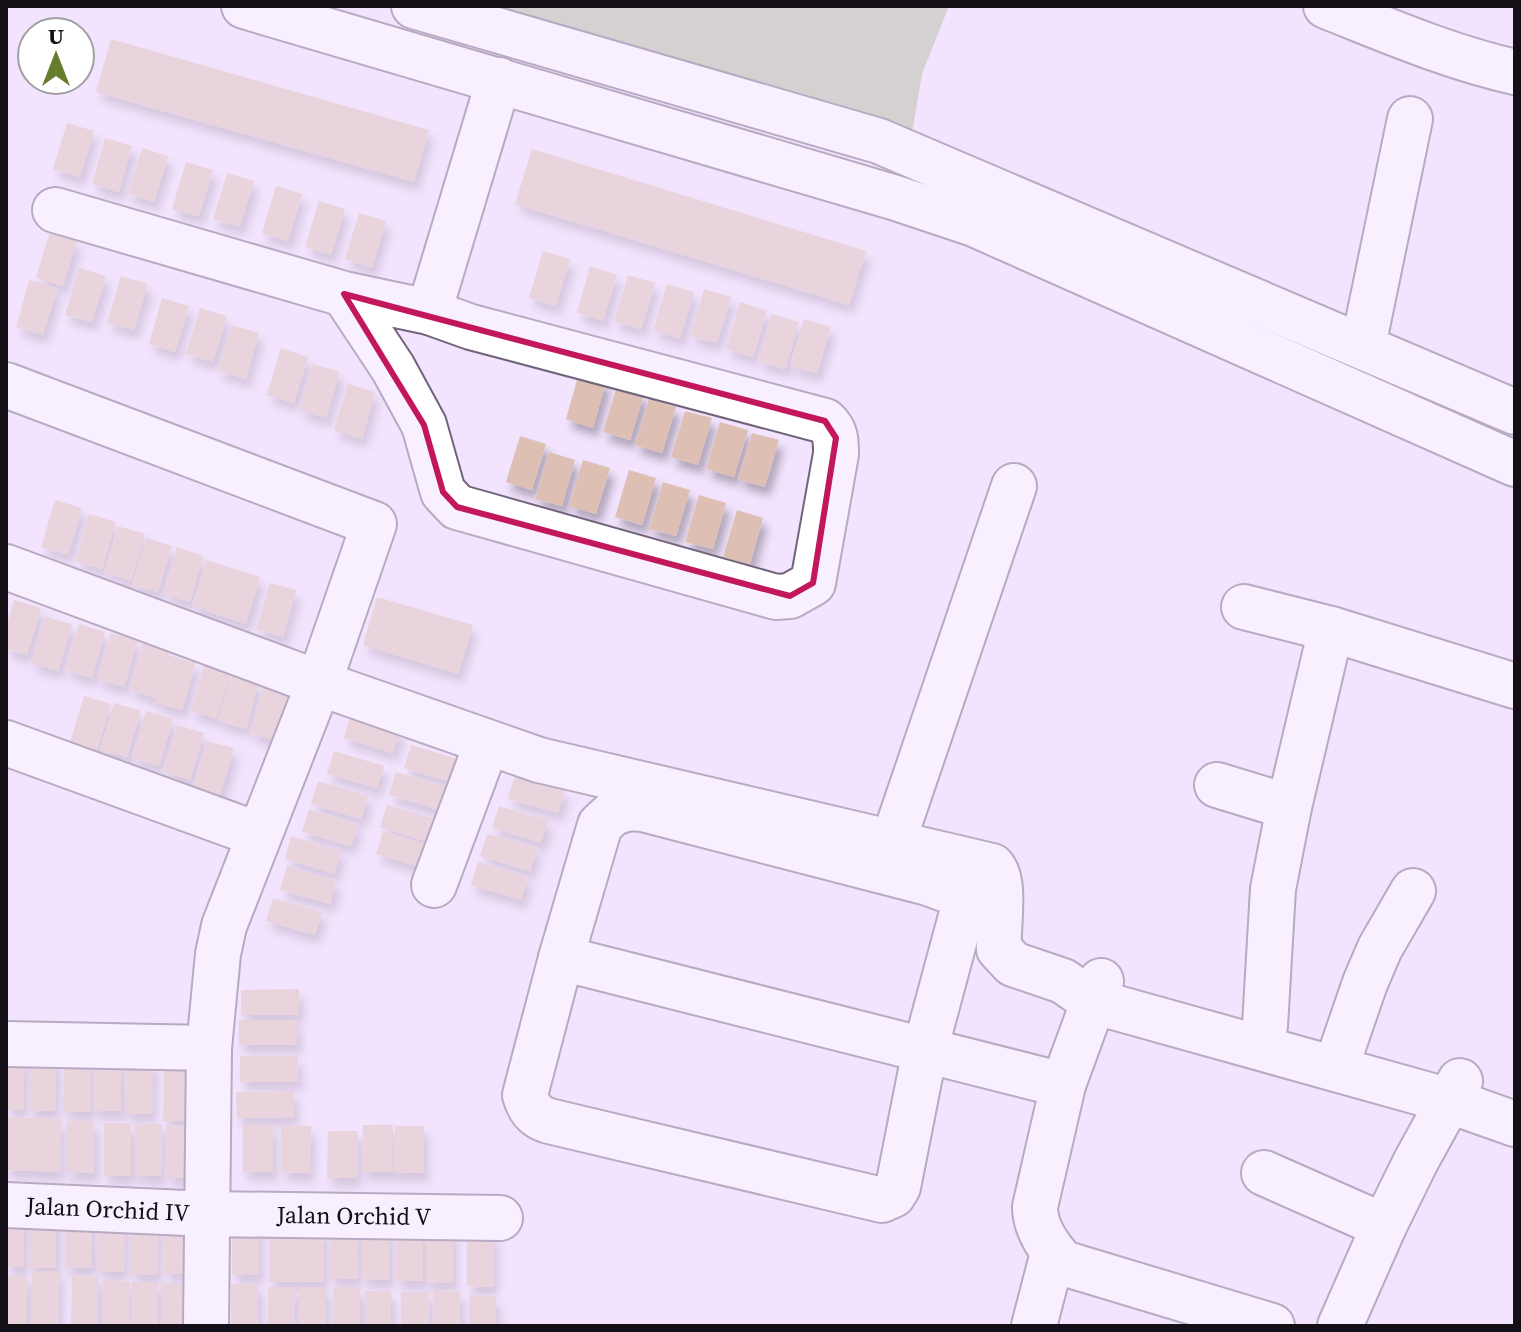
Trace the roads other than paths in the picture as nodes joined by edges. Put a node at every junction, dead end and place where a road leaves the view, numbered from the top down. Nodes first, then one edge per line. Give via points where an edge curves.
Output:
1 (244, 6) edge
2 (414, 6) edge
3 (1326, 6) edge
4 (1404, 22) edge
5 (1515, 72) edge
6 (499, 80) junction
7 (1410, 119) dead end
8 (938, 165) junction
9 (923, 206) junction
10 (55, 210) dead end
11 (344, 294) junction
12 (429, 312) junction
13 (1363, 346) junction
14 (6, 385) edge
15 (1515, 412) edge
16 (1515, 464) edge
17 (1014, 486) dead end
18 (6, 567) edge
19 (1244, 607) dead end
20 (1331, 629) junction
21 (319, 683) junction
22 (1515, 686) edge
23 (6, 743) edge
24 (487, 743) junction
25 (1217, 785) dead end
26 (1289, 807) junction
27 (259, 835) junction
28 (893, 842) junction
29 (434, 885) dead end
30 (1413, 891) dead end
31 (561, 958) junction
32 (1086, 988) junction
33 (1265, 1026) junction
34 (6, 1044) edge
35 (1343, 1047) junction
36 (209, 1048) junction
37 (925, 1050) junction
38 (1063, 1085) junction
39 (1455, 1091) junction
40 (1515, 1101) edge
41 (1515, 1124) edge
42 (1264, 1173) dead end
43 (6, 1205) edge
44 (209, 1214) junction
45 (500, 1218) dead end
46 (1384, 1226) junction
47 (1053, 1253) junction
48 (1246, 1322) edge
49 (206, 1326) edge
50 (1034, 1326) edge
51 (1340, 1326) edge

1 - 6 street
2 - 8 street via 879,141
3 - 4 street
4 - 5 street via 1484,65
6 - 9 street
6 - 12 street
7 - 13 street
8 - 9 street
8 - 13 street
9 - 16 street
10 - 11 street
11 - 12 street
11 - 12 street via 424,425 443,492 457,507 776,597 790,596 813,583 836,454 833,428 825,421
13 - 15 street
14 - 21 street via 374,524
17 - 28 street
18 - 21 street
19 - 20 street
20 - 22 street
20 - 26 street
21 - 24 street
21 - 27 street
23 - 27 street
24 - 28 street via 539,760
24 - 29 street
25 - 26 street
26 - 33 street via 1273,889
27 - 36 street via 224,926
28 - 32 street via 996,869 999,949 1013,964
30 - 35 street via 1380,948
31 - 37 street
31 - 37 street via 600,825 620,809 643,809 959,892 963,909
31 - 37 street via 525,1095 534,1114 549,1121 882,1200 898,1187
32 - 33 street
32 - 38 street
32 - 39 street
33 - 35 street
34 - 36 street
35 - 39 street
36 - 44 street
37 - 38 street
38 - 47 street via 1035,1207 1035,1219
39 - 40 street
39 - 41 street
39 - 46 street
42 - 46 street
43 - 44 street, Jalan Orchid IV
44 - 45 street, Jalan Orchid V
44 - 49 street
46 - 51 street
47 - 48 street via 1073,1267
47 - 50 street

